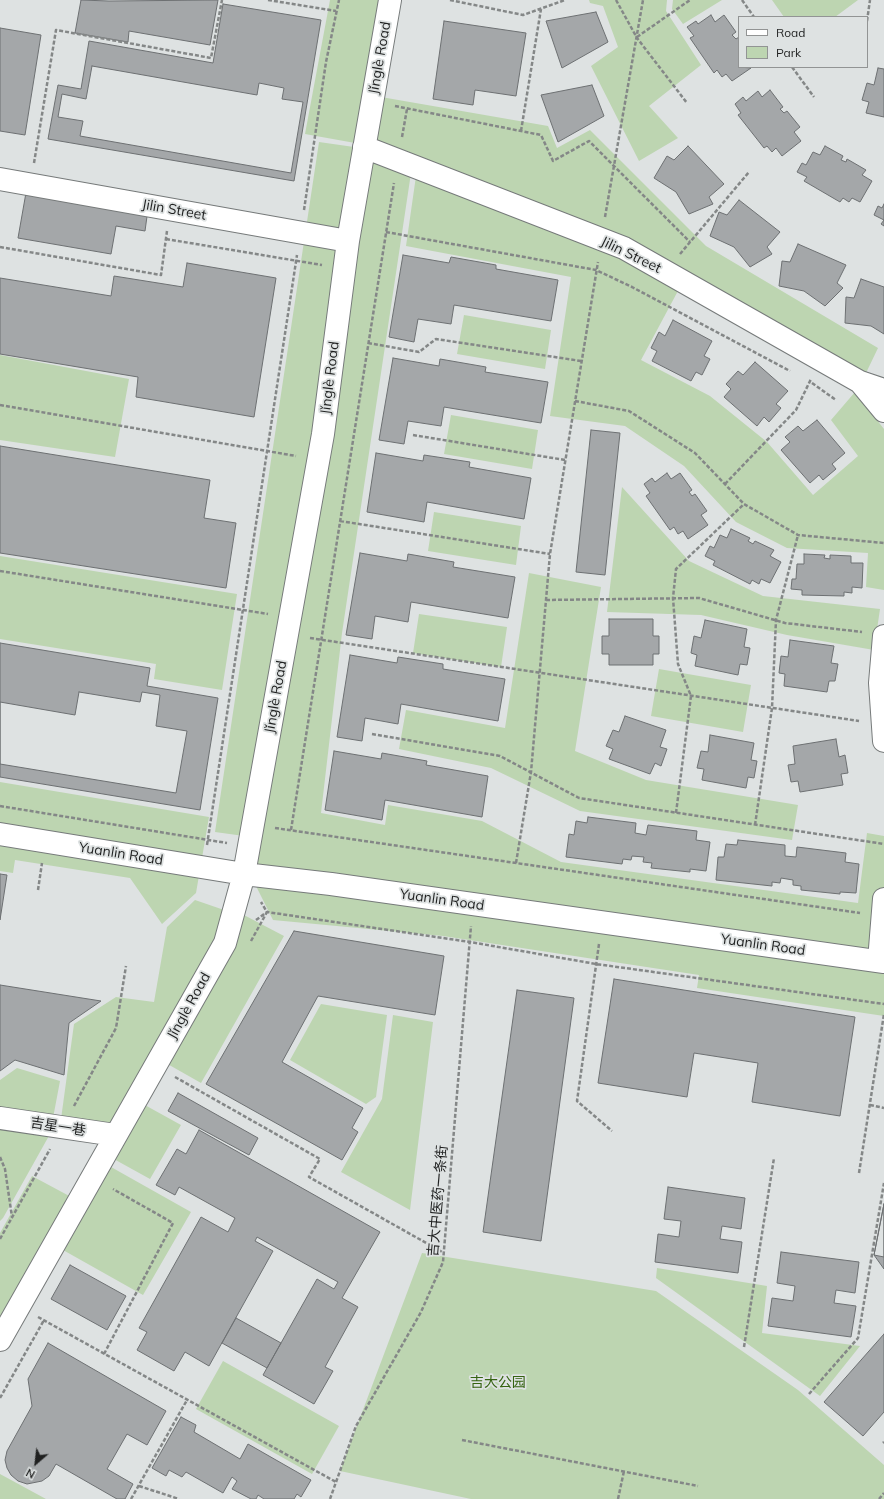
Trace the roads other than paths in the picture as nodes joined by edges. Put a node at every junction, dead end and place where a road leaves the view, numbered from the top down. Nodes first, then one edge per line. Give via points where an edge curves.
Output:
1 (390, 0) edge
2 (364, 147) junction
3 (0, 179) edge
4 (348, 241) junction
5 (860, 382) junction
6 (884, 390) edge
7 (884, 411) edge
8 (876, 634) edge
9 (884, 733) edge
10 (0, 834) edge
11 (244, 874) junction
12 (883, 907) edge
13 (882, 962) edge
14 (0, 1118) edge
15 (116, 1136) junction
16 (0, 1340) edge

1 - 2 street, Jǐnglè Road
2 - 4 street, Jǐnglè Road
2 - 5 street, Jilin Street via 624,248
3 - 4 street, Jilin Street
4 - 11 street, Jǐnglè Road via 318,460
5 - 6 street, Jilin Street
5 - 7 street
8 - 9 street
10 - 11 street, Yuanlin Road
11 - 13 street, Yuanlin Road
11 - 15 street, Jǐnglè Road via 225,943
12 - 13 street
14 - 15 street, 吉星一巷
15 - 16 street, Jǐnglè Road

